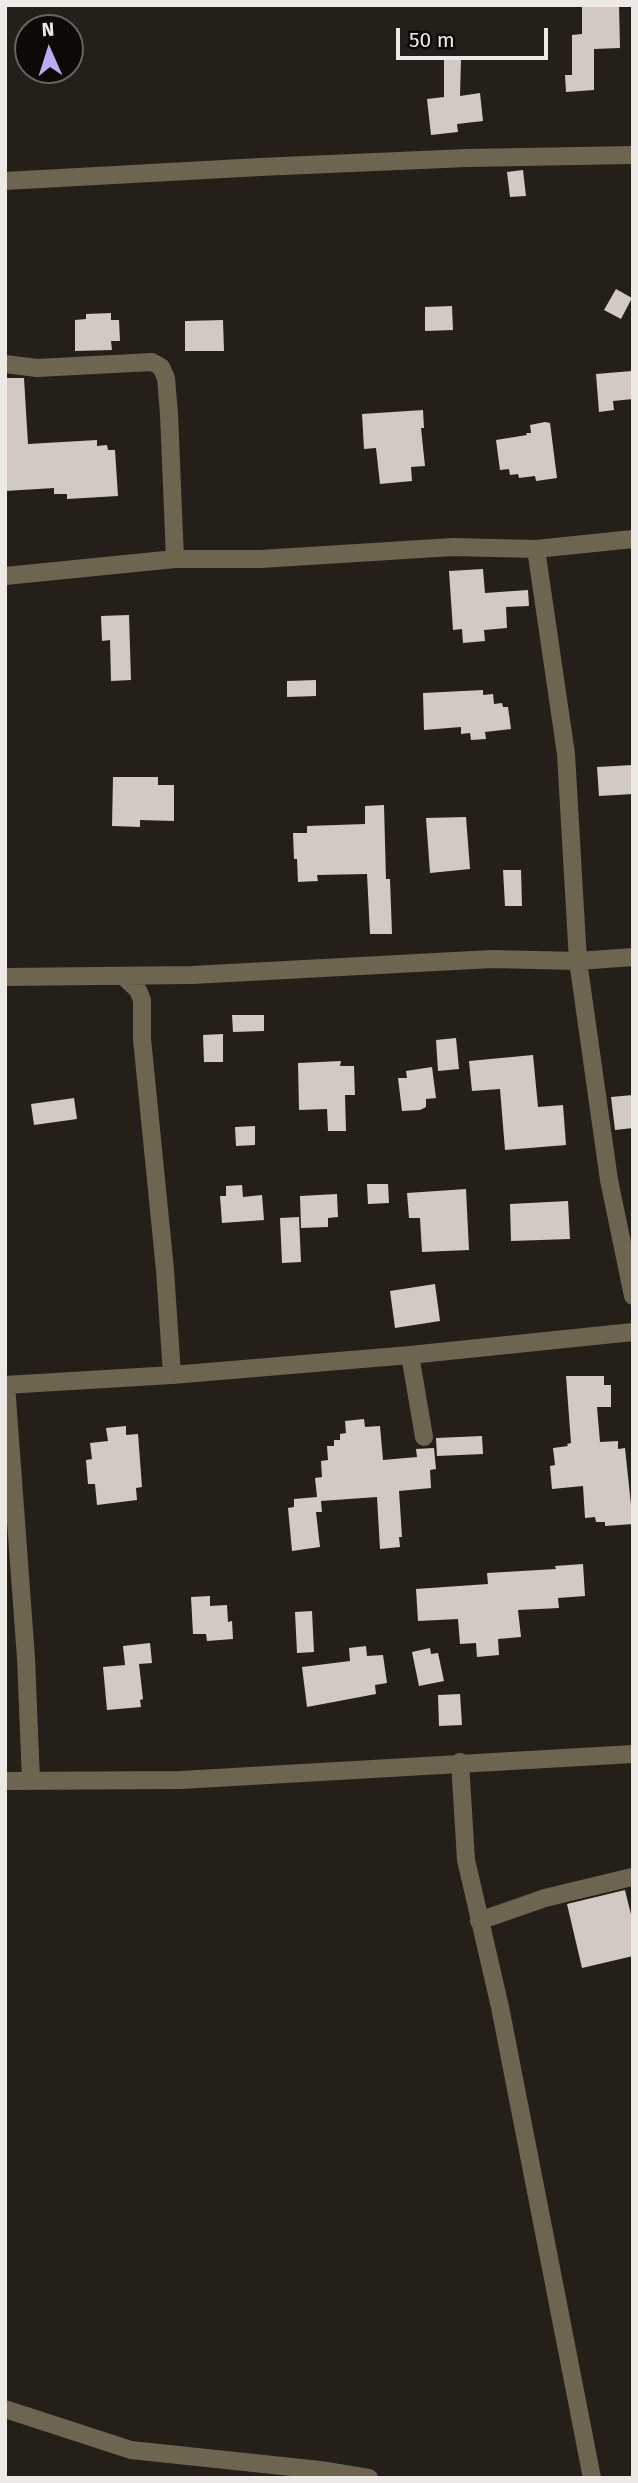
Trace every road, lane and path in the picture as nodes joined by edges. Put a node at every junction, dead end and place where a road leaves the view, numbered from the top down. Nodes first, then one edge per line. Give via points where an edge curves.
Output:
1 (633, 155) edge
2 (5, 181) edge
3 (5, 364) edge
4 (633, 539) edge
5 (536, 549) junction
6 (175, 559) junction
7 (5, 576) edge
8 (633, 957) edge
9 (578, 961) junction
10 (122, 976) junction
11 (5, 977) edge
12 (633, 1296) edge
13 (633, 1332) edge
14 (410, 1355) junction
15 (172, 1374) junction
16 (6, 1385) edge
17 (424, 1437) dead end
18 (633, 1754) edge
19 (460, 1762) junction
20 (31, 1780) junction
21 (5, 1781) edge
22 (632, 1877) edge
23 (479, 1921) junction
24 (5, 2409) edge
25 (321, 2474) edge
26 (369, 2478) edge
27 (592, 2478) edge

1 - 2 street via 274,166
3 - 6 street via 37,369 152,362 161,367 169,414
4 - 5 street
5 - 6 street via 453,547 261,559
5 - 9 street via 566,754
6 - 7 street
8 - 9 street
9 - 10 street via 492,959
9 - 12 street via 610,1180
10 - 11 street
10 - 15 street via 142,1000
13 - 14 street
14 - 15 street
14 - 17 street
15 - 16 street
16 - 20 street
18 - 19 street
19 - 20 street via 181,1780
19 - 23 street via 466,1860
20 - 21 street
22 - 23 street
23 - 27 street
24 - 25 street via 131,2450
25 - 26 street

